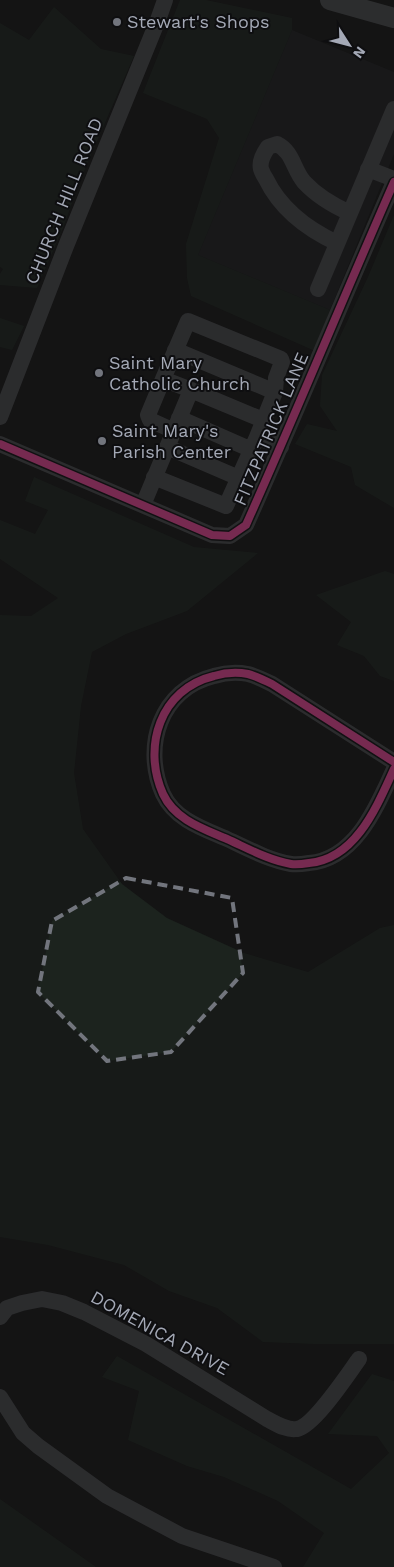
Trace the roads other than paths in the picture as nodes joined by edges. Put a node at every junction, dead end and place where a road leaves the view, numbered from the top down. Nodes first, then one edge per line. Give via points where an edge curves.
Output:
1 (165, 0) edge
2 (330, 0) edge
3 (394, 18) edge
4 (394, 108) edge
5 (368, 169) junction
6 (394, 181) edge
7 (350, 213) junction
8 (337, 243) junction
9 (318, 288) dead end
10 (175, 350) junction
11 (163, 379) junction
12 (191, 390) junction
13 (275, 392) junction
14 (0, 417) edge
15 (263, 420) junction
16 (177, 425) junction
17 (0, 444) edge
18 (254, 444) junction
19 (167, 447) junction
20 (281, 447) junction
21 (154, 477) junction
22 (239, 478) junction
23 (143, 505) junction
24 (394, 762) edge
25 (394, 769) edge
26 (0, 1317) edge
27 (359, 1359) dead end
28 (0, 1397) edge
29 (274, 1567) edge

1 - 14 street, CHURCH HILL ROAD
2 - 3 main road
4 - 5 street
5 - 6 street
5 - 7 street
6 - 20 street, FITZPATRICK LANE
7 - 8 street
7 - 8 street via 332,206 319,196 303,180 285,148 276,144 268,147 260,168 271,190 286,210
8 - 9 street
10 - 11 street
10 - 13 street
10 - 13 street via 188,321 282,360
11 - 12 street
11 - 16 street via 148,417 153,422
12 - 15 street
12 - 16 street
13 - 15 street
15 - 18 street
16 - 18 street
16 - 19 street
17 - 23 street, FITZPATRICK LANE
18 - 20 street
18 - 22 street
19 - 21 street
19 - 22 street
20 - 23 street, FITZPATRICK LANE via 246,525 230,536 212,535
21 - 22 street via 226,506
21 - 23 street
24 - 25 street via 272,684 246,673 222,674 192,684 170,703 156,734 158,777 164,796 175,810 192,824 277,861 293,864 329,859 354,840 376,808
26 - 27 street, DOMENICA DRIVE via 7,1308 22,1303 42,1299 62,1303 146,1344 267,1419 297,1430 324,1406
28 - 29 street via 23,1433 107,1496 182,1536

